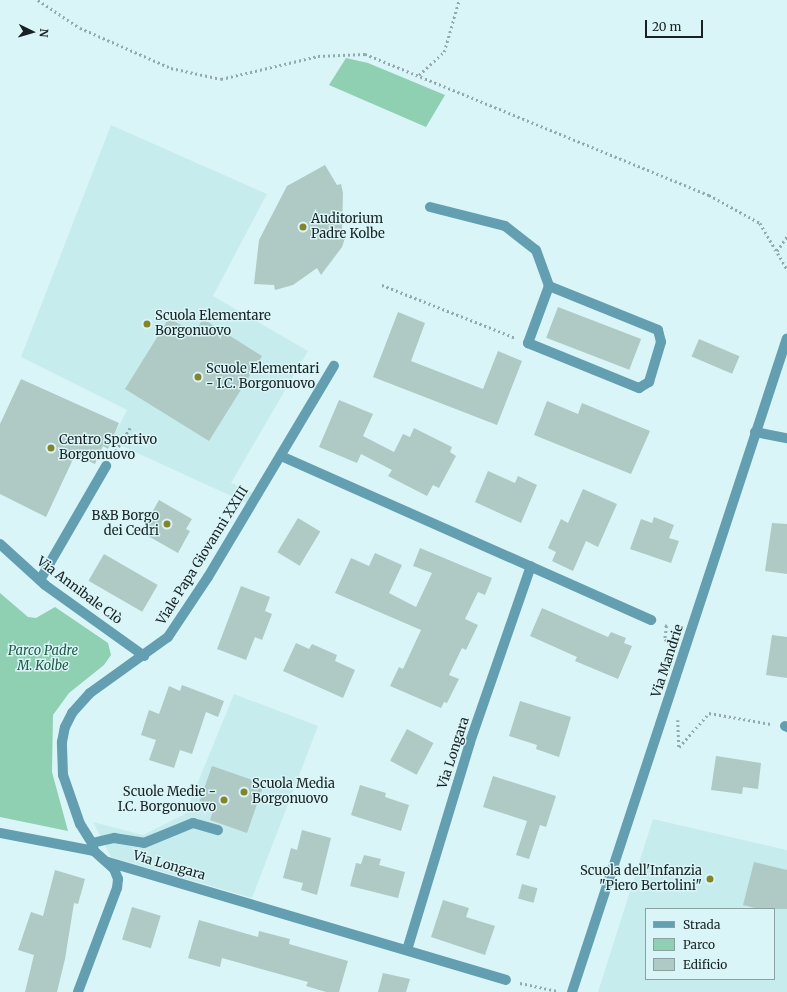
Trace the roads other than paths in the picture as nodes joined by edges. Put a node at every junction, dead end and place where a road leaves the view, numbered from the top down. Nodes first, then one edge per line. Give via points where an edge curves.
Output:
1 (430, 206) dead end
2 (549, 286) junction
3 (787, 338) edge
4 (334, 366) dead end
5 (755, 432) junction
6 (787, 438) edge
7 (281, 456) junction
8 (106, 466) road end
9 (0, 544) edge
10 (531, 566) junction
11 (40, 580) junction
12 (651, 620) road end
13 (144, 656) junction
14 (218, 830) dead end
15 (0, 832) edge
16 (93, 846) junction
17 (108, 862) junction
18 (407, 950) junction
19 (506, 980) road end
20 (78, 992) edge
21 (572, 992) edge

1 - 2 street via 505,226 536,250
2 - 2 street via 528,343 639,388 648,382 661,342 658,330
3 - 5 street, Via Mandrie
4 - 7 street, Viale Papa Giovanni XXIII
5 - 6 street
5 - 21 street, Via Mandrie
7 - 10 street
7 - 13 street, Viale Papa Giovanni XXIII via 168,636
8 - 11 street
9 - 11 street, Via Annibale Clò
10 - 12 street
10 - 18 street, Via Longara via 470,742
11 - 13 street, Via Annibale Clò
13 - 16 street, Viale Papa Giovanni XXIII via 90,693 72,713 65,727 62,742 63,775 80,824
14 - 16 street via 193,822 144,843 114,838
15 - 16 street
16 - 17 street, Via Longara
17 - 18 street, Via Longara
17 - 20 street, Via Longara via 118,879 117,888
18 - 19 street, Via Longara

